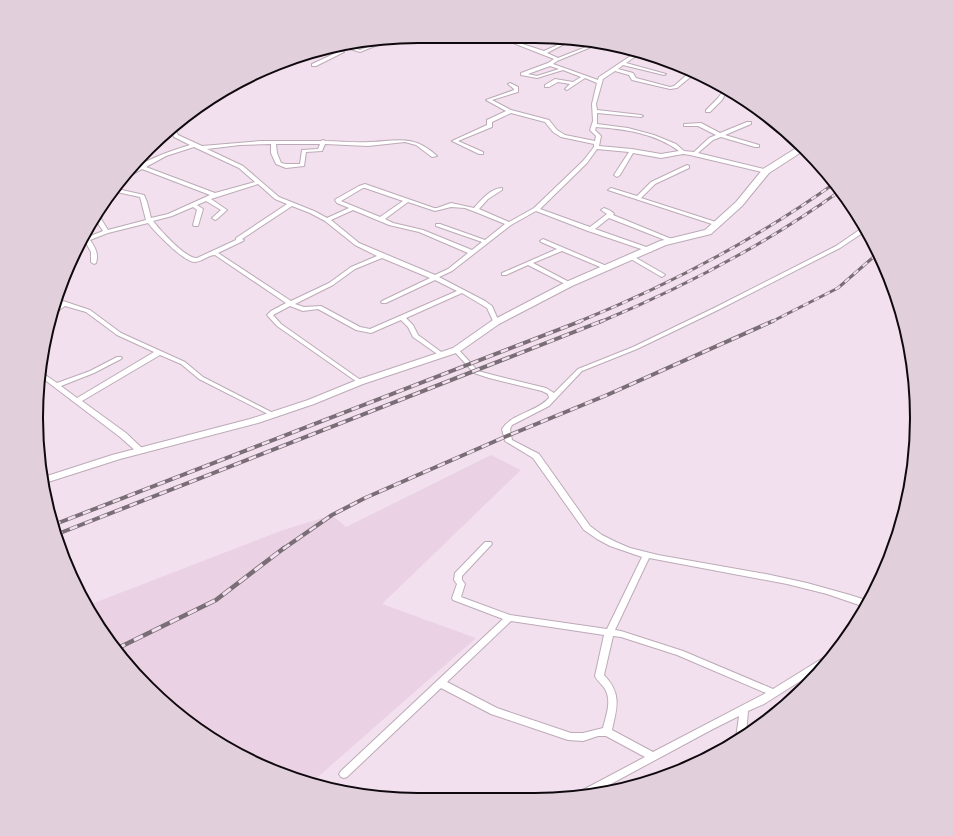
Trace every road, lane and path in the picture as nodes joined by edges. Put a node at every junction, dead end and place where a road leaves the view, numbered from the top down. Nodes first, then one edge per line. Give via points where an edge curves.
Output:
1 (516, 43) edge
2 (562, 44) edge
3 (374, 46) edge
4 (589, 47) edge
5 (352, 49) edge
6 (339, 51) edge
7 (544, 53) junction
8 (634, 56) edge
9 (557, 60) junction
10 (550, 64) junction
11 (623, 64) junction
12 (314, 65) dead end
13 (563, 69) junction
14 (615, 69) junction
15 (664, 74) dead end
16 (688, 76) edge
17 (583, 77) junction
18 (600, 82) junction
19 (510, 84) dead end
20 (574, 84) junction
21 (547, 86) dead end
22 (567, 89) dead end
23 (724, 93) edge
24 (510, 111) junction
25 (708, 111) dead end
26 (594, 112) junction
27 (641, 116) dead end
28 (749, 123) dead end
29 (594, 125) junction
30 (686, 125) dead end
31 (175, 133) edge
32 (720, 135) junction
33 (323, 141) junction
34 (273, 142) junction
35 (194, 145) junction
36 (596, 145) junction
37 (757, 146) dead end
38 (200, 148) junction
39 (632, 151) junction
40 (798, 151) edge
41 (683, 152) junction
42 (481, 153) dead end
43 (695, 154) junction
44 (434, 156) dead end
45 (142, 167) junction
46 (687, 167) dead end
47 (138, 169) edge
48 (766, 171) junction
49 (617, 175) dead end
50 (259, 182) junction
51 (500, 189) dead end
52 (611, 190) dead end
53 (119, 191) edge
54 (215, 195) junction
55 (638, 198) junction
56 (207, 199) junction
57 (406, 201) junction
58 (291, 204) junction
59 (195, 206) junction
60 (353, 208) junction
61 (536, 209) junction
62 (474, 210) junction
63 (604, 210) dead end
64 (609, 216) junction
65 (215, 218) dead end
66 (327, 220) junction
67 (380, 220) junction
68 (99, 221) edge
69 (150, 221) junction
70 (508, 224) junction
71 (717, 224) junction
72 (196, 225) dead end
73 (438, 225) dead end
74 (590, 230) junction
75 (106, 232) junction
76 (860, 232) edge
77 (89, 238) edge
78 (672, 241) junction
79 (87, 242) edge
80 (486, 242) junction
81 (543, 242) dead end
82 (561, 249) junction
83 (650, 250) junction
84 (212, 253) junction
85 (473, 254) junction
86 (381, 256) junction
87 (631, 257) junction
88 (94, 262) dead end
89 (528, 263) junction
90 (607, 268) junction
91 (504, 274) dead end
92 (662, 275) dead end
93 (436, 278) junction
94 (569, 284) junction
95 (462, 291) junction
96 (61, 302) edge
97 (384, 302) dead end
98 (65, 303) junction
99 (291, 304) junction
100 (60, 307) edge
101 (402, 318) junction
102 (496, 322) junction
103 (456, 350) junction
104 (158, 353) junction
105 (442, 355) junction
106 (119, 358) dead end
107 (45, 377) edge
108 (360, 382) junction
109 (57, 385) junction
110 (553, 398) junction
111 (77, 401) junction
112 (274, 415) junction
113 (141, 451) junction
114 (48, 479) edge
115 (488, 544) dead end
116 (647, 554) junction
117 (862, 602) edge
118 (509, 618) junction
119 (609, 633) junction
120 (815, 667) edge
121 (440, 683) junction
122 (774, 693) junction
123 (744, 710) junction
124 (742, 731) edge
125 (607, 732) junction
126 (654, 757) junction
127 (344, 774) dead end
128 (595, 788) edge

1 - 7 street
2 - 7 street
3 - 5 street via 360,51
4 - 9 street
6 - 12 street via 342,52
7 - 9 street
8 - 11 street
9 - 10 street
10 - 13 street
10 - 13 street via 523,74 536,77
11 - 14 street
11 - 15 street
13 - 17 street
14 - 16 street via 631,74 634,79 670,88
14 - 18 street via 604,75
17 - 18 street
17 - 20 street
18 - 26 street
19 - 24 street via 516,90 488,100
20 - 21 street via 556,80
20 - 22 street
23 - 25 street
24 - 36 street via 528,114 547,122 563,136
24 - 42 street via 489,121 490,126 454,141
26 - 27 street
26 - 29 street
28 - 32 street
29 - 36 street via 592,130 599,136
29 - 41 street via 635,131 670,144
30 - 32 street via 700,124
31 - 35 street
32 - 37 street
32 - 43 street via 704,144
33 - 34 street
33 - 34 street via 320,150 304,151 302,165 291,166 282,165 276,159
33 - 44 street via 375,144 409,141
34 - 38 street
35 - 38 street
35 - 45 street via 164,155
36 - 39 street
36 - 61 street via 585,162
38 - 50 street via 241,167
39 - 41 street via 665,156
39 - 49 street
40 - 48 main road
41 - 43 street
43 - 48 street
45 - 47 street
45 - 54 street
46 - 55 street via 653,183
48 - 71 main road via 739,204
50 - 54 street
50 - 58 street via 277,198
51 - 62 street
52 - 55 street
53 - 69 street via 142,196
54 - 56 street
55 - 71 street
56 - 59 street
56 - 65 street via 224,210
57 - 60 street via 363,186 338,200
57 - 62 street via 436,210 449,205
57 - 67 street
58 - 66 street
58 - 84 street via 238,238 240,240
59 - 69 street
59 - 72 street via 200,209
60 - 66 street
60 - 67 street
61 - 70 street
61 - 74 street
62 - 70 street
63 - 64 street via 610,213
64 - 74 street
64 - 78 street
66 - 86 street via 357,244
67 - 85 street via 421,231
68 - 75 street
69 - 75 street
69 - 84 street via 191,259
70 - 80 street
71 - 78 main road via 700,235
73 - 80 street
74 - 83 street
75 - 77 street
76 - 110 street via 838,247 718,308 635,348 580,370
78 - 83 main road
79 - 88 street via 93,251
80 - 85 street
81 - 82 street
82 - 89 street
82 - 90 street
83 - 87 main road
84 - 99 street
85 - 93 street
86 - 93 street
86 - 99 street via 353,268 331,284
87 - 90 main road
87 - 92 street
89 - 91 street
89 - 94 street
90 - 94 main road
93 - 95 street
93 - 97 street
94 - 102 main road
95 - 101 street
95 - 102 street via 490,307
96 - 98 street
98 - 100 street
98 - 104 street via 88,311 119,334
99 - 101 street via 303,309 315,306 323,308 358,329 367,331
99 - 108 street via 273,312 271,318
101 - 105 street via 411,326 415,336
102 - 103 main road
103 - 105 main road
103 - 110 street via 476,372 544,389 551,393
104 - 111 street
104 - 112 street via 183,363 200,378
105 - 108 main road
106 - 109 street via 92,372
107 - 109 street
108 - 112 main road
109 - 111 street
110 - 116 street via 543,407 509,424 506,430 509,441 536,456 587,528 607,542
111 - 113 street
112 - 113 main road
113 - 114 main road
115 - 118 street via 458,575 461,587 456,598
116 - 117 street via 807,585
116 - 119 street
118 - 119 street
118 - 121 street
119 - 122 street via 621,634 680,653
119 - 125 street via 599,676 611,690 614,701
120 - 122 street
121 - 125 street via 494,710 570,737 580,739 600,731
121 - 127 street
122 - 123 street
123 - 124 street
123 - 126 street
125 - 126 street
126 - 128 street

